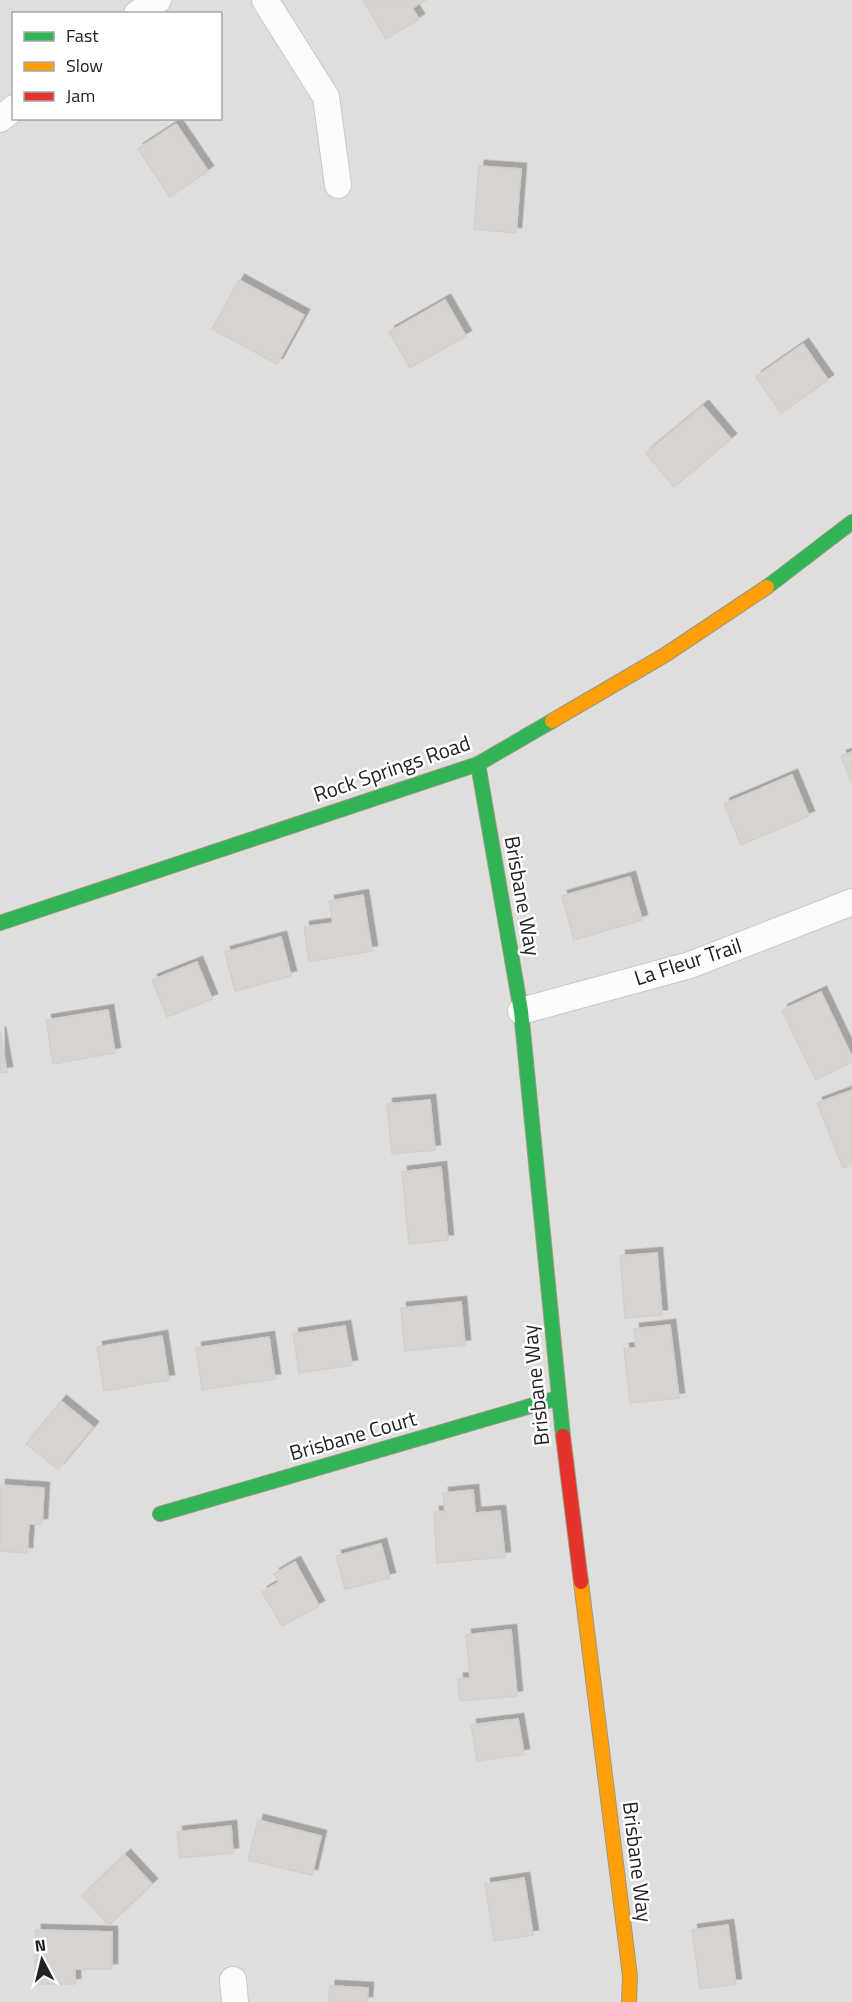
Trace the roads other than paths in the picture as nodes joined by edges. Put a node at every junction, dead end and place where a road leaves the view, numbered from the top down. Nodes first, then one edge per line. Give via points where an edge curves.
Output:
1 (158, 0) edge
2 (265, 0) edge
3 (140, 12) edge
4 (12, 110) edge
5 (0, 119) edge
6 (338, 185) dead end
7 (852, 522) edge
8 (478, 764) junction
9 (852, 902) edge
10 (0, 923) edge
11 (521, 1011) junction
12 (558, 1398) junction
13 (160, 1514) dead end
14 (629, 2002) edge

1 - 3 street
2 - 6 street via 326,97
4 - 5 street
7 - 8 street, Rock Springs Road via 780,578 665,655
8 - 10 street, Rock Springs Road
8 - 11 street, Brisbane Way
9 - 11 street, La Fleur Trail via 690,965
11 - 12 street, Brisbane Way
12 - 13 street, Brisbane Court
12 - 14 street, Brisbane Way via 630,1976

